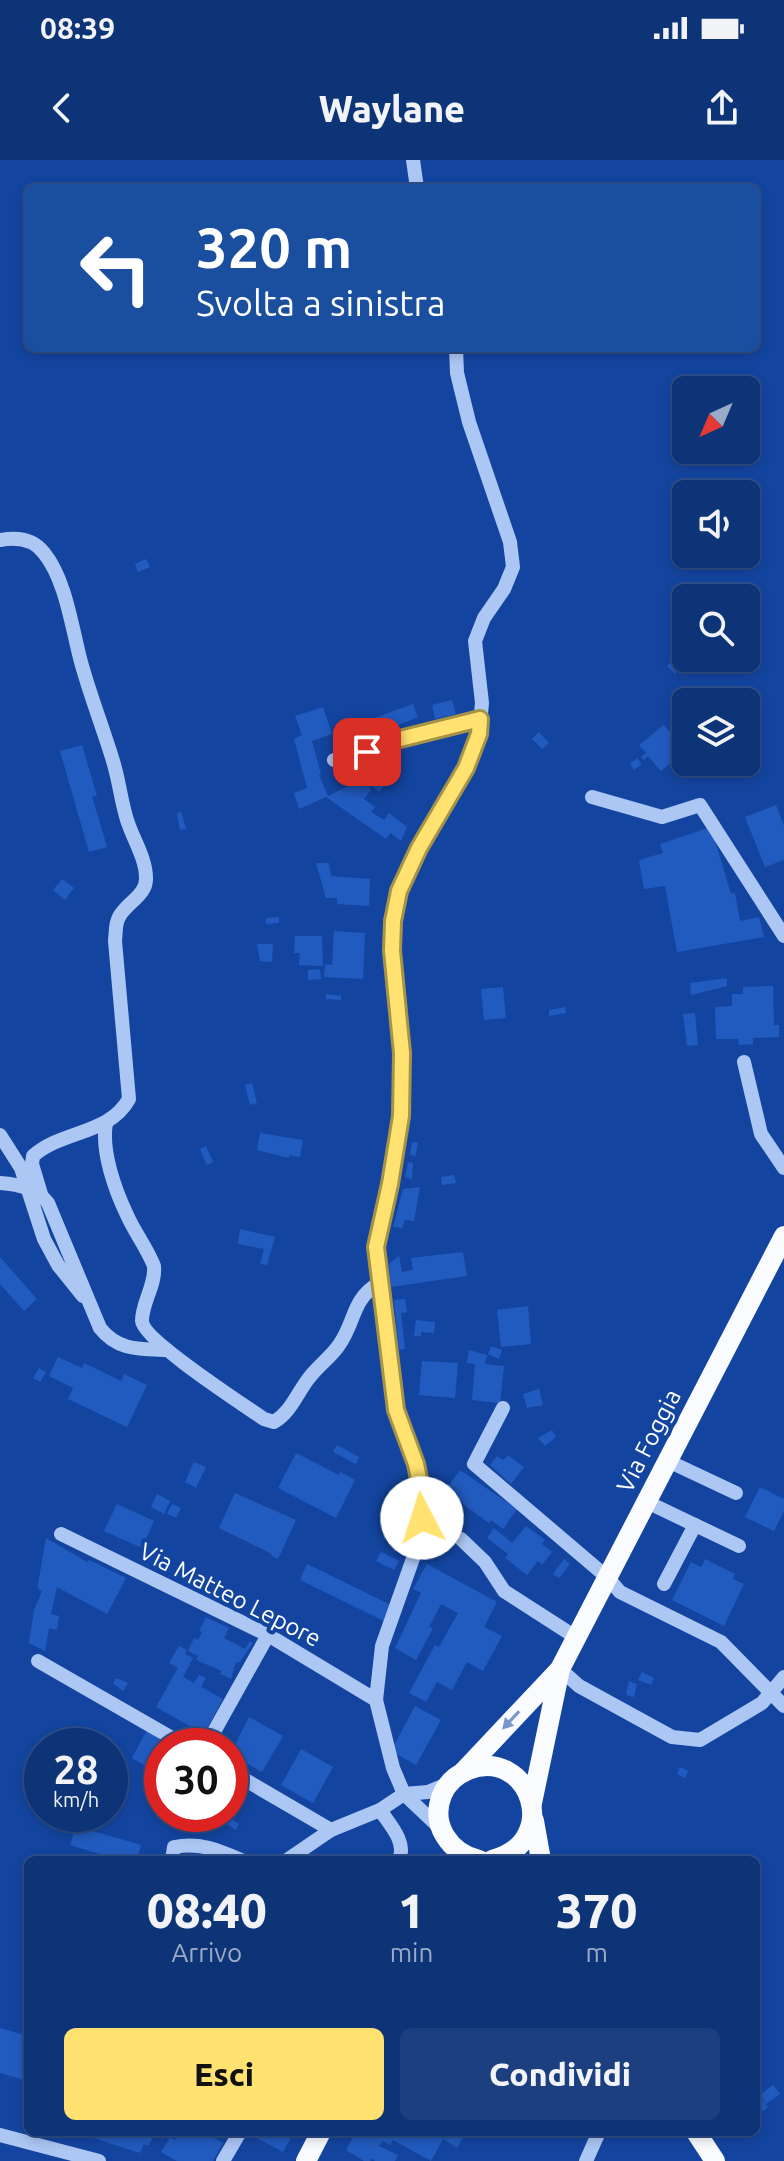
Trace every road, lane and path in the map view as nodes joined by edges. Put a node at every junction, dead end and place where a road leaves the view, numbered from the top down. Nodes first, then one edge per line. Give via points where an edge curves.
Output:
1 (413, 160) edge
2 (416, 184) edge
3 (456, 352) edge
4 (0, 540) edge
5 (480, 719) junction
6 (334, 760) dead end
7 (592, 797) dead end
8 (784, 936) edge
9 (744, 1062) dead end
10 (106, 1123) junction
11 (0, 1135) edge
12 (784, 1168) edge
13 (0, 1183) edge
14 (35, 1192) junction
15 (784, 1236) edge
16 (779, 1259) edge
17 (379, 1283) junction
18 (167, 1350) junction
19 (503, 1408) dead end
20 (668, 1461) junction
21 (736, 1493) dead end
22 (647, 1502) junction
23 (695, 1525) junction
24 (61, 1534) dead end
25 (461, 1539) dead end
26 (739, 1546) dead end
27 (608, 1578) junction
28 (664, 1584) dead end
29 (268, 1635) junction
30 (577, 1638) junction
31 (38, 1661) dead end
32 (560, 1669) junction
33 (784, 1677) edge
34 (771, 1693) junction
35 (376, 1700) junction
36 (784, 1706) edge
37 (155, 1728) edge
38 (216, 1728) edge
39 (456, 1777) junction
40 (248, 1782) edge
41 (404, 1794) junction
42 (532, 1808) junction
43 (380, 1810) junction
44 (331, 1830) junction
45 (445, 1843) edge
46 (173, 1856) edge
47 (231, 1856) edge
48 (293, 1856) edge
49 (400, 1856) edge
50 (466, 1856) edge
51 (502, 1856) edge
52 (540, 1856) edge
53 (0, 2135) edge
54 (238, 2136) edge
55 (319, 2136) edge
56 (597, 2136) edge
57 (699, 2136) edge
58 (99, 2161) edge
59 (223, 2161) edge
60 (306, 2161) edge
61 (586, 2161) edge
62 (715, 2161) edge

1 - 2 street
3 - 5 street via 469,422 510,542 513,567 475,641
4 - 10 street via 26,540 45,553 145,866 145,886 116,926 129,1099
5 - 6 street
5 - 17 street via 466,768 419,848 399,891 393,921 401,1116 376,1247
7 - 8 street via 662,817 700,805
9 - 12 street via 761,1134
10 - 14 street via 33,1156
10 - 18 street via 107,1154 118,1195 154,1266 142,1323
11 - 14 street
13 - 14 street
14 - 18 street via 59,1224 100,1328 110,1340 126,1348
15 - 16 main road, Via Foggia
16 - 20 main road, Via Foggia
17 - 18 street via 359,1301 340,1344 274,1422
17 - 35 street via 396,1410 416,1464 422,1518 382,1646
19 - 27 street via 474,1464
20 - 21 street
20 - 22 main road, Via Foggia
22 - 23 street
22 - 27 main road, Via Foggia
23 - 26 street
23 - 28 street
24 - 29 street, Via Matteo Lepore
25 - 30 street via 504,1591
27 - 30 main road, Via Foggia
27 - 34 street via 620,1592 721,1642
29 - 35 street, Via Matteo Lepore
29 - 38 street
30 - 32 main road, Via Foggia
31 - 37 street
32 - 34 street via 579,1686 672,1737 700,1740
32 -> 39 main road, Via Foggia
32 - 42 main road, Via Foggia
33 - 34 street
34 - 36 street
35 - 41 street
39 - 41 street via 428,1792
39 - 42 main road via 477,1767 505,1770 526,1789
39 - 45 main road, Via Foggia via 439,1805
40 - 44 street
41 - 43 street
41 - 45 street
42 - 51 main road, Via Foggia via 525,1840
42 - 52 main road
43 - 44 street
43 - 49 street via 397,1836
44 - 48 street
45 - 50 main road
46 - 47 street via 174,1847 190,1844
53 - 58 street
54 - 59 street
55 - 60 main road
56 - 61 street
57 - 62 main road

